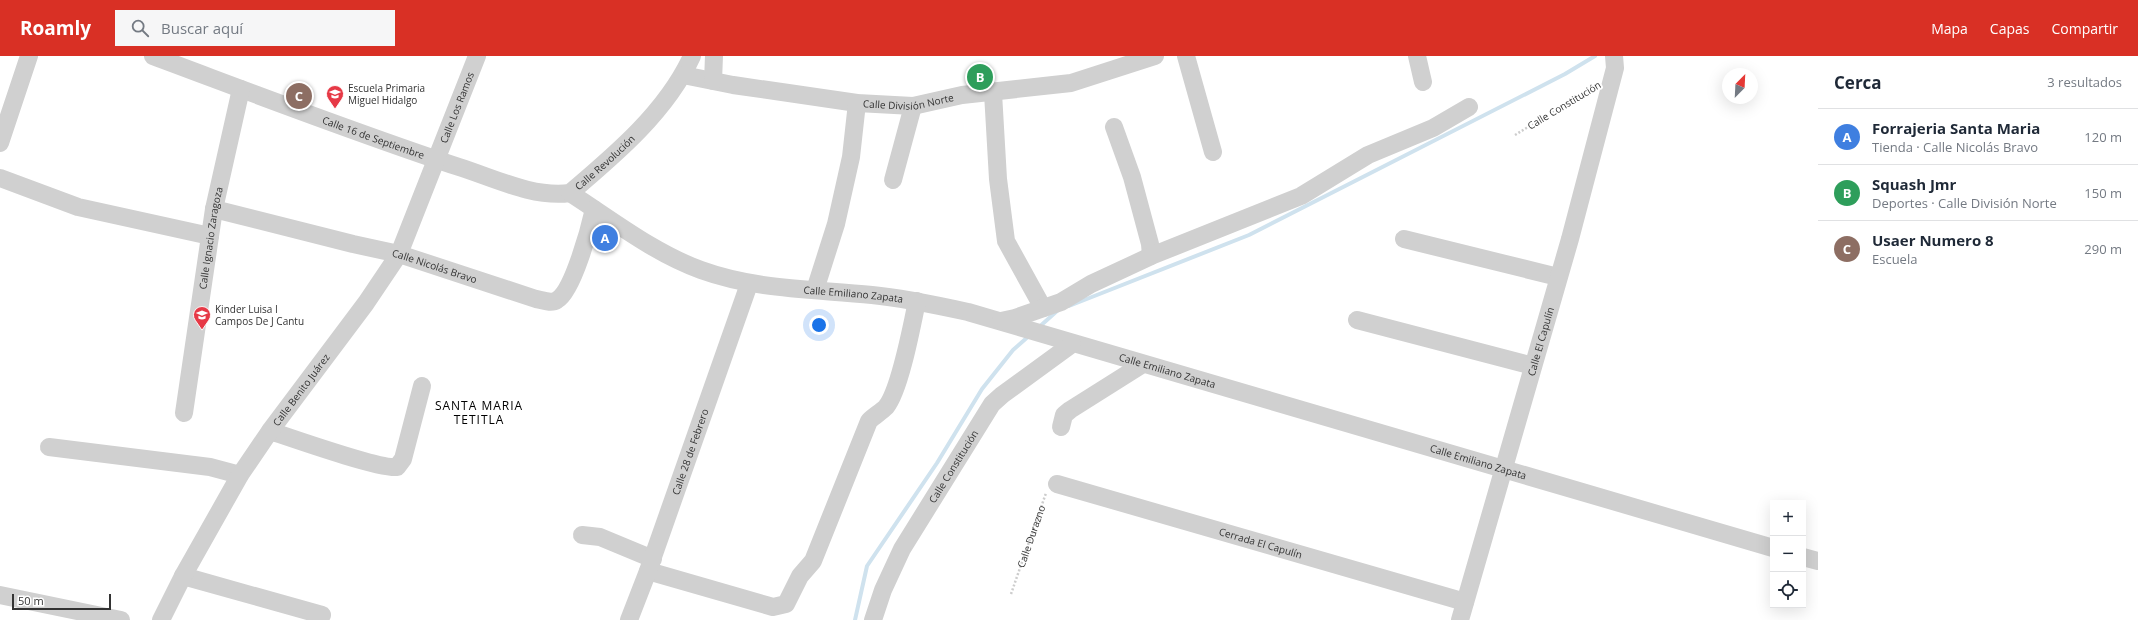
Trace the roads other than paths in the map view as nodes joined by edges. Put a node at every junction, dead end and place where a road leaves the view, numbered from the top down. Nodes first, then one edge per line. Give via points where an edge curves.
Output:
1 (29, 56) edge
2 (153, 56) edge
3 (477, 56) edge
4 (692, 56) edge
5 (714, 56) edge
6 (1155, 56) edge
7 (1186, 56) edge
8 (1417, 56) edge
9 (195, 63) edge
10 (1614, 64) edge
11 (683, 75) junction
12 (713, 81) junction
13 (1423, 82) dead end
14 (241, 89) junction
15 (993, 93) junction
16 (857, 103) junction
17 (913, 106) junction
18 (1469, 107) dead end
19 (1114, 127) dead end
20 (0, 143) edge
21 (1213, 152) dead end
22 (436, 159) junction
23 (0, 178) edge
24 (893, 180) dead end
25 (570, 193) junction
26 (214, 208) junction
27 (594, 209) junction
28 (210, 236) junction
29 (1404, 239) dead end
30 (399, 254) junction
31 (1151, 256) junction
32 (1558, 277) junction
33 (749, 284) junction
34 (815, 290) junction
35 (917, 301) junction
36 (1043, 308) junction
37 (1357, 320) dead end
38 (1008, 323) junction
39 (1065, 342) junction
40 (1143, 364) junction
41 (1533, 366) junction
42 (422, 386) dead end
43 (184, 413) dead end
44 (1061, 427) dead end
45 (270, 431) junction
46 (50, 447) dead end
47 (1504, 468) junction
48 (240, 474) junction
49 (1057, 484) road end
50 (582, 535) dead end
51 (1770, 547) edge
52 (1806, 558) edge
53 (1818, 561) edge
54 (650, 565) junction
55 (183, 576) junction
56 (0, 595) edge
57 (1465, 602) junction
58 (322, 616) dead end
59 (121, 620) edge
60 (161, 620) edge
61 (629, 620) edge
62 (874, 620) edge
63 (1460, 620) edge

1 - 20 street
2 - 9 street, Calle 16 de Septiembre
3 - 22 street, Calle Los Ramos
4 - 11 street, Calle Revolución
5 - 12 street
6 - 15 street, Calle División Norte via 1071,83
7 - 21 street
8 - 13 street
9 - 14 street, Calle 16 de Septiembre
10 - 32 street, Calle El Capulín
11 - 12 street, Calle División Norte
11 - 25 street, Calle Revolución via 670,94 631,137
12 - 16 street, Calle División Norte
14 - 22 street, Calle 16 de Septiembre
14 - 26 street, Calle Ignacio Zaragoza
15 - 17 street, Calle División Norte via 962,95
15 - 36 street via 998,179 1006,241
16 - 17 street, Calle División Norte
16 - 34 street via 851,158 836,224
17 - 24 street
18 - 31 street via 1432,128 1368,155 1301,196
19 - 31 street via 1132,177
22 - 25 street, Calle Revolución via 535,192
22 - 30 street, Calle Benito Juárez
23 - 28 street via 78,207
25 - 27 street, Calle Emiliano Zapata
26 - 28 street, Calle Ignacio Zaragoza
26 - 30 street, Calle Nicolás Bravo
27 - 30 street, Calle Nicolás Bravo via 575,269 564,293 551,302
27 - 33 street, Calle Emiliano Zapata via 675,260
28 - 43 street, Calle Ignacio Zaragoza
29 - 32 street
30 - 45 street, Calle Benito Juárez via 362,309
31 - 36 street via 1091,284 1061,302
32 - 41 street, Calle El Capulín
33 - 34 street, Calle Emiliano Zapata
33 - 54 street, Calle 28 de Febrero
34 - 35 street, Calle Emiliano Zapata
35 - 38 street, Calle Emiliano Zapata
35 - 54 street via 891,398 869,421 813,561 800,576 786,604 773,607
36 - 38 street
37 - 41 street
38 - 39 street, Calle Emiliano Zapata
39 - 40 street, Calle Emiliano Zapata
39 - 62 street, Calle Constitución via 992,404 902,549 883,590
40 - 44 street via 1070,410 1064,415
40 - 47 street, Calle Emiliano Zapata
41 - 47 street, Calle El Capulín
42 - 45 street via 402,463 397,467 390,468
45 - 48 street, Calle Benito Juárez
46 - 48 street via 210,467
47 - 51 street, Calle Emiliano Zapata
47 - 57 street, Calle El Capulín
48 - 55 street, Calle Benito Juárez
49 - 57 street, Cerrada El Capulín
50 - 54 street via 600,537
52 - 53 street
54 - 61 street, Calle 28 de Febrero
55 - 58 street
55 - 60 street, Calle Benito Juárez
56 - 59 street
57 - 63 street, Calle El Capulín

